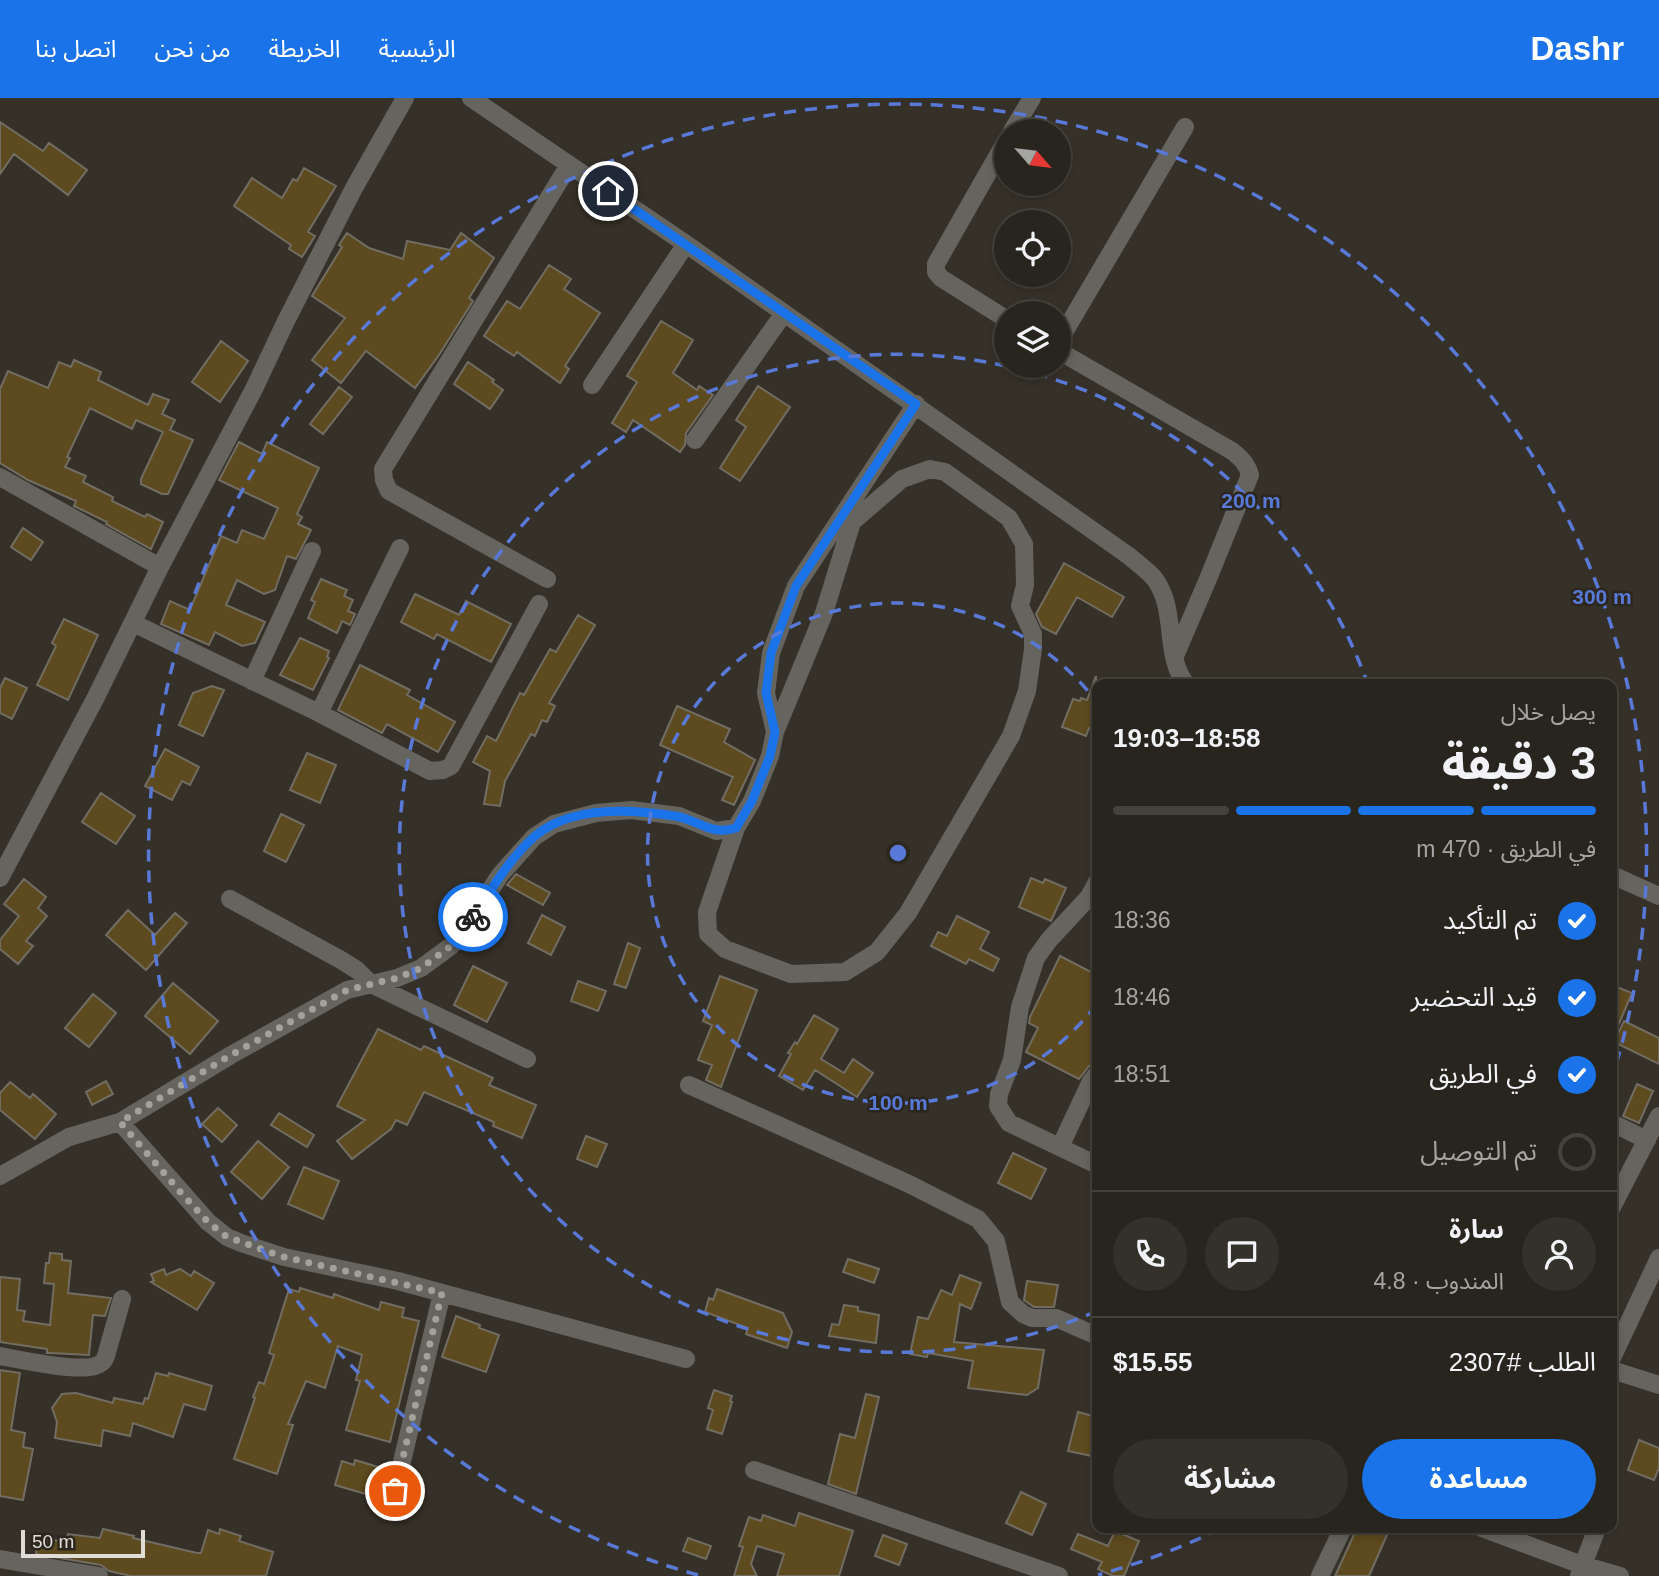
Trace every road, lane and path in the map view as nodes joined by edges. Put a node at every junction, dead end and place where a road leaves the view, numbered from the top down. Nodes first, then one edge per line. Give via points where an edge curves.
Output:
1 (405, 98) edge
2 (471, 98) edge
3 (1032, 98) edge
4 (1019, 119) edge
5 (1185, 127) dead end
6 (994, 162) edge
7 (569, 165) junction
8 (685, 243) junction
9 (994, 312) edge
10 (785, 313) junction
11 (1071, 321) edge
12 (1071, 358) edge
13 (592, 385) dead end
14 (916, 404) junction
15 (695, 440) dead end
16 (0, 477) edge
17 (852, 522) junction
18 (833, 530) junction
19 (400, 548) dead end
20 (312, 551) dead end
21 (160, 567) junction
22 (547, 579) dead end
23 (538, 604) dead end
24 (133, 623) junction
25 (1175, 656) junction
26 (1182, 679) edge
27 (252, 681) junction
28 (318, 713) junction
29 (775, 732) junction
30 (736, 828) junction
31 (1617, 877) edge
32 (0, 878) edge
33 (1092, 891) edge
34 (1659, 896) edge
35 (230, 899) dead end
36 (371, 984) junction
37 (527, 1059) dead end
38 (1092, 1080) edge
39 (689, 1085) dead end
40 (1659, 1116) edge
41 (120, 1122) junction
42 (1617, 1125) edge
43 (1647, 1140) junction
44 (1060, 1147) junction
45 (1092, 1163) edge
46 (0, 1177) edge
47 (1617, 1197) edge
48 (1659, 1258) edge
49 (442, 1293) junction
50 (122, 1299) dead end
51 (1092, 1334) edge
52 (1617, 1347) edge
53 (0, 1356) edge
54 (686, 1359) dead end
55 (1617, 1372) edge
56 (1659, 1385) edge
57 (754, 1470) dead end
58 (395, 1491) dead end
59 (1341, 1533) edge
60 (1494, 1533) edge
61 (1595, 1533) edge
62 (0, 1559) edge
63 (1581, 1571) edge
64 (99, 1576) edge
65 (1059, 1576) edge
66 (1320, 1576) edge
67 (1620, 1576) edge

1 - 21 street via 354,188
2 - 7 street
3 - 4 street
5 - 11 street
6 - 9 street via 936,264 936,272
7 - 8 street
7 - 22 street via 383,469 389,491
8 - 10 street
8 - 13 street
10 - 14 street
10 - 15 street
12 - 25 street via 1232,451 1248,467 1250,475
14 - 18 street
14 - 25 street via 1155,579 1167,604
16 - 21 street
17 - 18 street
17 - 29 street via 824,613
17 - 30 street via 902,479 930,470 945,472 1009,518 1024,544 1025,585 1020,606 1033,634 1027,691 1011,736 908,913 877,952 845,972 790,974 725,949 708,934 707,912
18 - 29 street via 796,586 771,653 766,693
19 - 28 street
20 - 27 street
21 - 24 street
23 - 28 street via 452,766 430,771
24 - 27 street
24 - 32 street
25 - 26 street
27 - 28 street
29 - 30 street via 752,801
30 - 36 street via 716,831 679,817 631,810 554,824 534,837 500,875 451,946 421,968
31 - 34 street
33 - 44 street via 1036,958 1020,1007 1012,1060 999,1094 998,1106 1009,1123
35 - 36 street via 341,960
36 - 37 street
36 - 41 street via 347,990 313,1008
38 - 44 street
39 - 51 street via 978,1219 996,1241 1010,1302 1032,1318 1056,1318
40 - 43 street
41 - 46 street via 69,1137
41 - 49 street via 208,1222 227,1237 284,1257
42 - 43 street
43 - 47 street
44 - 45 street
48 - 52 street
49 - 54 street
49 - 58 street
50 - 53 street via 104,1362 98,1365 81,1368
55 - 56 street
57 - 65 street
59 - 66 street
60 - 63 street
61 - 63 street
62 - 64 street
63 - 67 street

